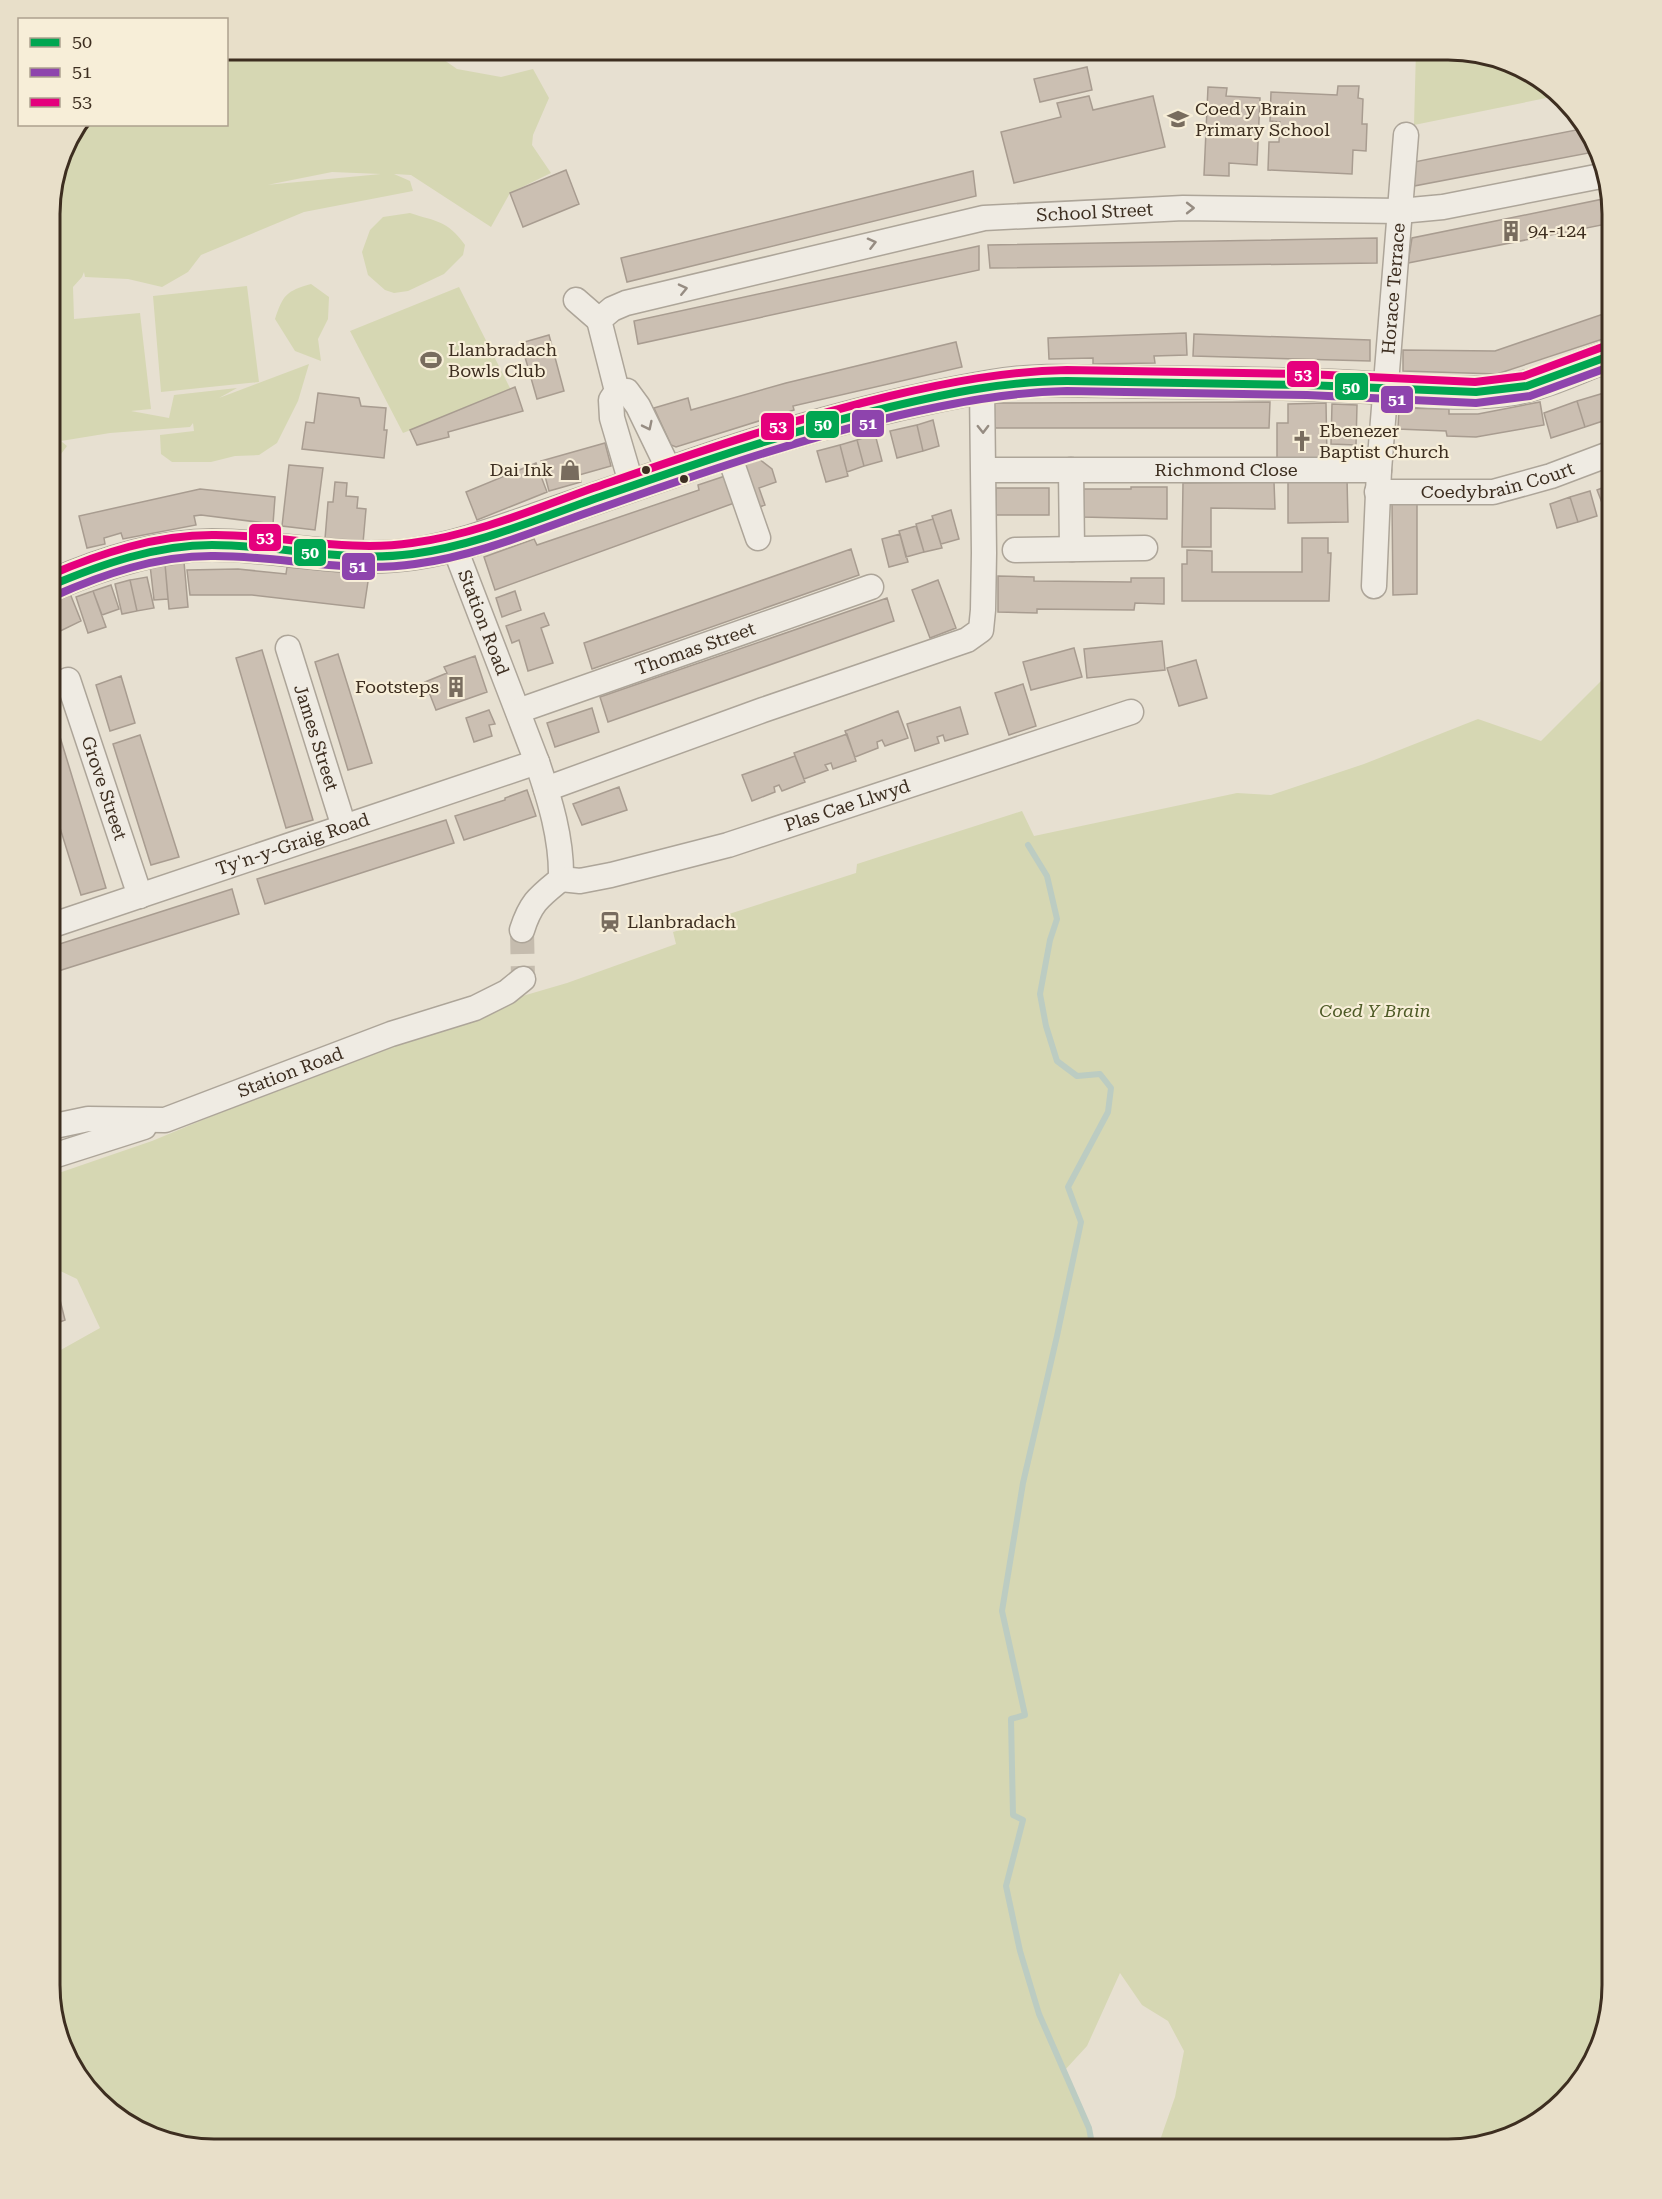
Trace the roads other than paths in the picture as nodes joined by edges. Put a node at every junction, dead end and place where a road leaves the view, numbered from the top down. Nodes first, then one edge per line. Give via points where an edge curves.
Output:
1 (1406, 135) dead end
2 (1598, 177) edge
3 (1400, 211) junction
4 (576, 300) dead end
5 (599, 320) junction
6 (1602, 359) edge
7 (982, 387) junction
8 (1385, 388) junction
9 (617, 392) junction
10 (728, 452) junction
11 (1602, 457) edge
12 (984, 470) junction
13 (1071, 470) junction
14 (670, 472) junction
15 (1378, 481) junction
16 (632, 486) junction
17 (758, 538) dead end
18 (454, 546) junction
19 (1145, 548) dead end
20 (1072, 549) junction
21 (1015, 550) dead end
22 (60, 582) edge
23 (1374, 586) dead end
24 (871, 587) dead end
25 (288, 648) dead end
26 (68, 680) dead end
27 (518, 711) junction
28 (1131, 712) dead end
29 (537, 762) junction
30 (546, 789) junction
31 (344, 827) junction
32 (561, 879) junction
33 (140, 896) junction
34 (60, 923) edge
35 (522, 930) tunnel mouth
36 (523, 979) dead end
37 (165, 1120) junction
38 (60, 1125) edge
39 (60, 1154) edge

1 - 3 street, Horace Terrace
2 - 3 street, School Street via 1443,207
5 -> 3 street, School Street via 626,303 984,218 1182,208
3 - 8 street, Horace Terrace
4 - 5 street
5 - 9 street
6 - 8 street via 1518,388 1490,392
7 - 8 street via 1021,381 1062,381
7 - 10 street via 851,417
7 -> 12 street
8 - 15 street, Horace Terrace
9 -> 14 street via 627,391 638,406
9 - 16 street via 611,400 612,418
10 - 14 street
10 - 17 street
11 - 15 street, Coedybrain Court via 1493,492
12 - 13 street, Richmond Close
12 - 30 street via 981,630 967,640
13 - 15 street, Richmond Close
13 - 20 street
14 - 16 street
15 - 23 street, Horace Terrace
16 - 18 street
18 - 22 street via 374,558 248,546 200,546 132,555
18 - 27 street, Station Road
19 - 20 street
20 - 21 street
24 - 27 street, Thomas Street
25 - 31 street, James Street
26 - 33 street, Grove Street
27 - 29 street, Station Road
28 - 32 street, Plas Cae Llwyd via 728,845 610,875 580,881
29 - 30 street, Station Road
29 - 31 street, Ty'n-y-Graig Road
30 - 32 street, Station Road via 561,856
31 - 33 street, Ty'n-y-Graig Road
32 - 35 street via 529,911
33 - 34 street, Ty'n-y-Graig Road
36 - 37 street, Station Road via 475,1008 391,1034
37 - 38 street, Station Road via 88,1119
37 - 39 street

